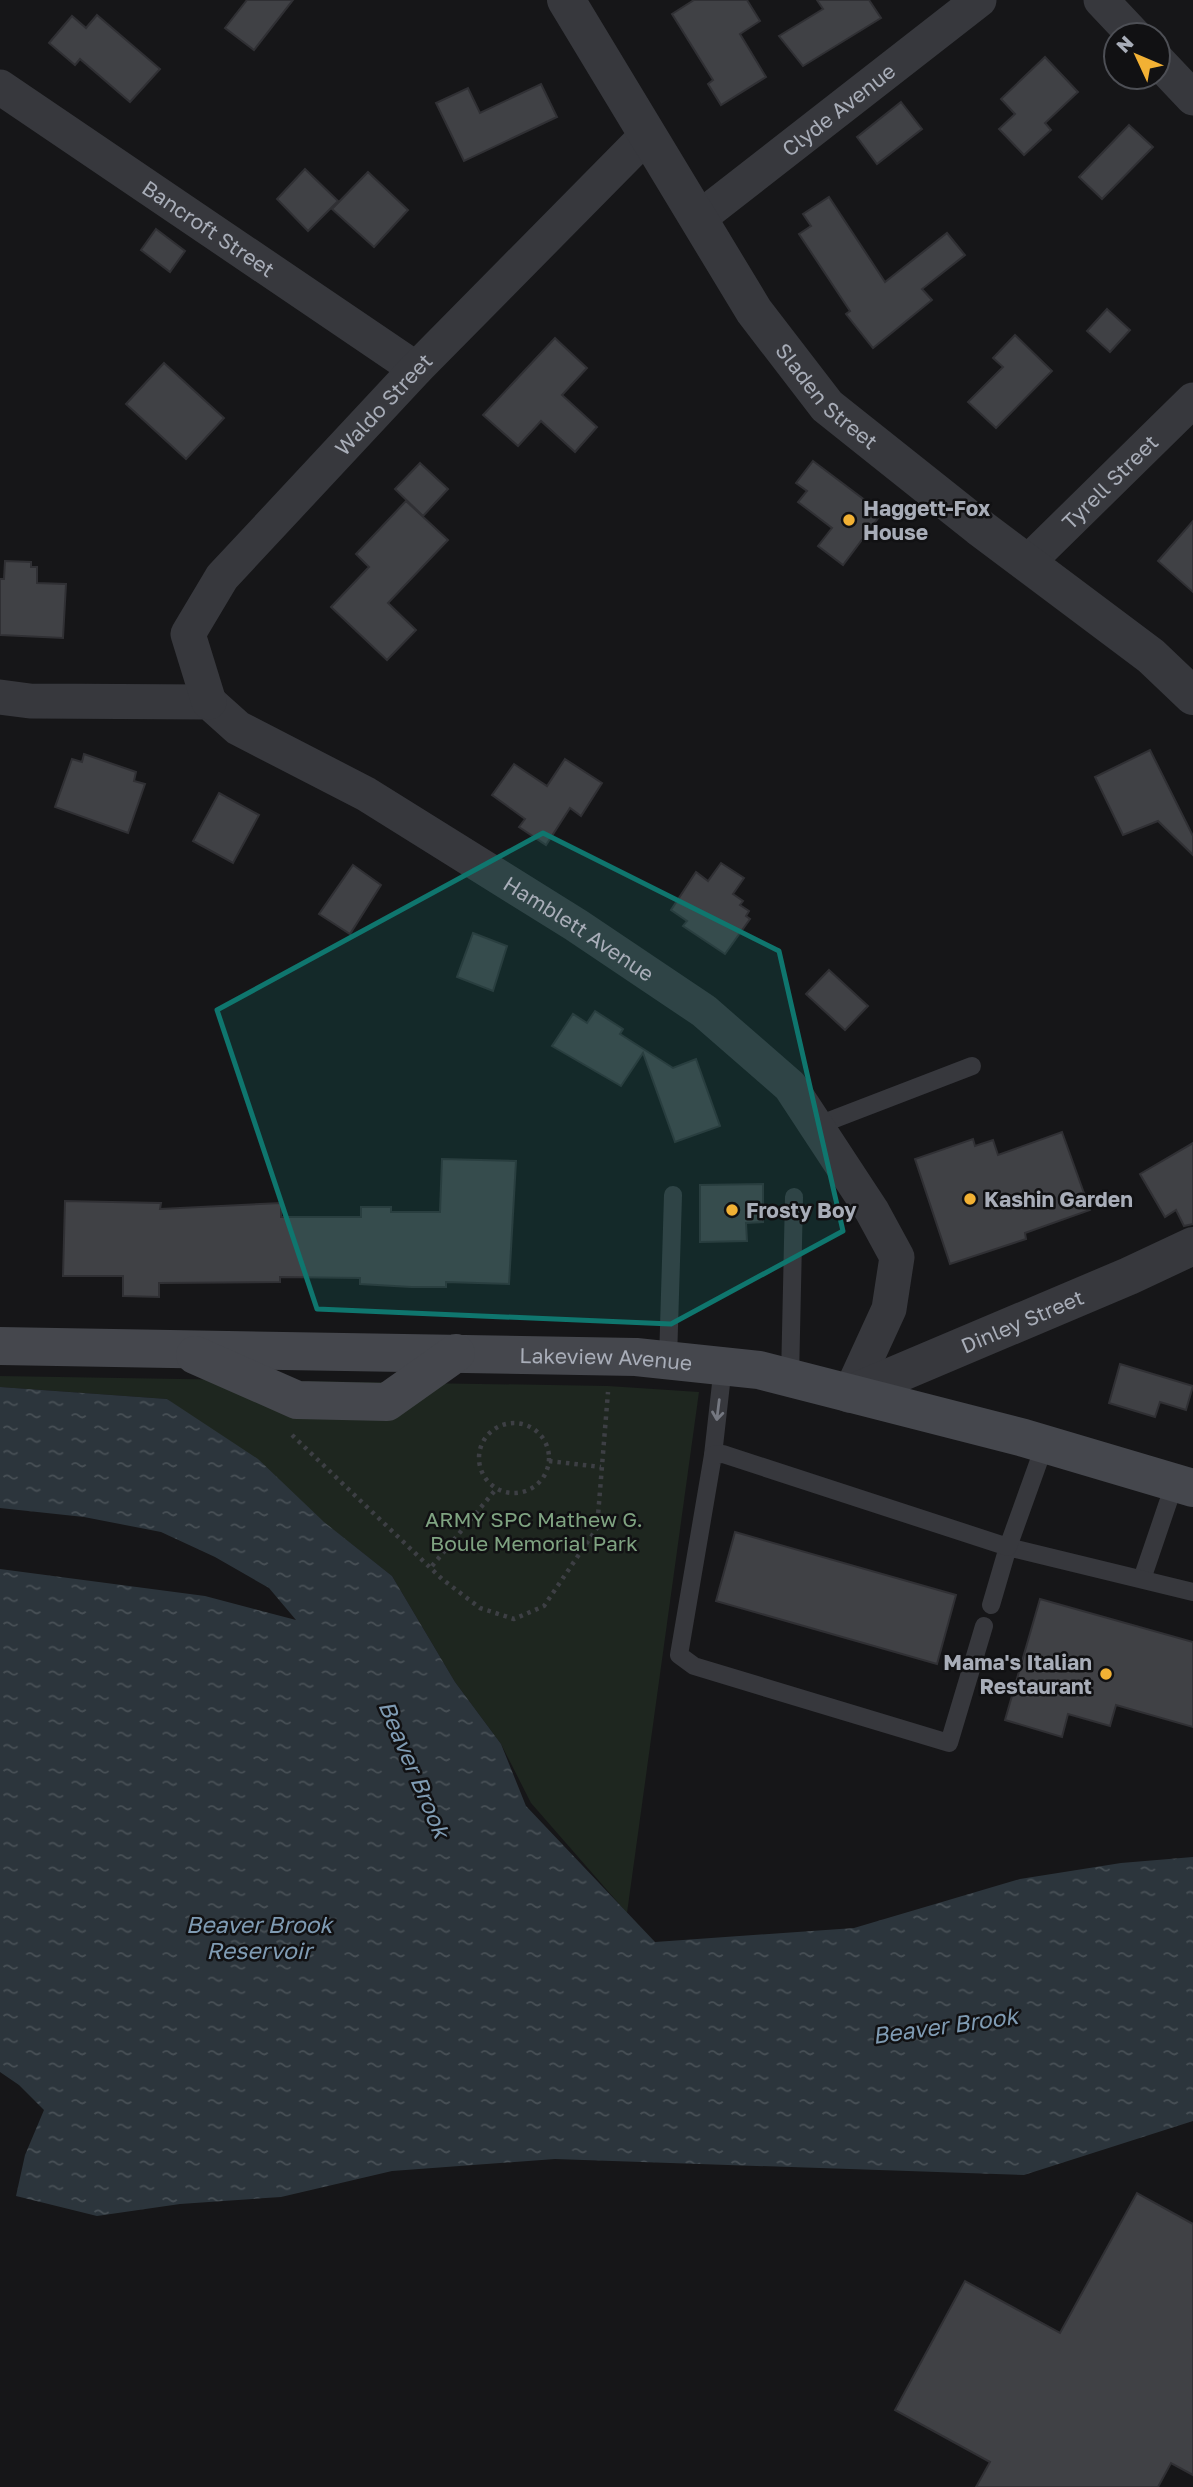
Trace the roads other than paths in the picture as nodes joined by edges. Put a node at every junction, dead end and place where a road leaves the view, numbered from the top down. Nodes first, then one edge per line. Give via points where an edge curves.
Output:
1 (566, 0) edge
2 (979, 0) edge
3 (1101, 0) edge
4 (1121, 21) edge
5 (1172, 76) edge
6 (0, 88) edge
7 (1193, 98) edge
8 (646, 136) junction
9 (698, 219) junction
10 (416, 369) junction
11 (1193, 400) edge
12 (1027, 563) junction
13 (1193, 696) edge
14 (15, 699) edge
15 (209, 702) junction
16 (972, 1066) dead end
17 (816, 1126) junction
18 (673, 1195) dead end
19 (794, 1197) dead end
20 (1193, 1246) edge
21 (0, 1346) edge
22 (180, 1348) junction
23 (456, 1353) junction
24 (668, 1360) junction
25 (723, 1366) junction
26 (790, 1378) junction
27 (850, 1394) junction
28 (1045, 1444) junction
29 (713, 1455) junction
30 (1184, 1485) edge
31 (1008, 1547) junction
32 (1142, 1580) junction
33 (1193, 1592) edge
34 (991, 1605) dead end
35 (985, 1626) dead end

1 - 8 street, Sladen Street
2 - 9 street, Clyde Avenue
3 - 4 street
5 - 7 street
6 - 10 street, Bancroft Street
8 - 9 street, Sladen Street
8 - 10 street, Waldo Street
9 - 12 street, Sladen Street via 754,311 827,406
10 - 15 street, Waldo Street via 222,577 188,634
11 - 12 street, Tyrell Street
12 - 13 street, Sladen Street via 1151,656
14 - 15 street
15 - 17 street, Hamblett Avenue via 237,728 366,794 704,1011 790,1086
16 - 17 lane
17 - 27 street, Hamblett Avenue via 897,1257 890,1310
18 - 24 lane
19 - 26 lane
20 - 27 street, Dinley Street
21 - 22 main road, Lakeview Avenue
22 - 23 main road, Lakeview Avenue
22 - 23 main road via 297,1400 387,1402
23 - 24 main road, Lakeview Avenue
24 - 25 main road, Lakeview Avenue
25 - 26 main road, Lakeview Avenue
25 -> 29 lane
26 - 27 main road, Lakeview Avenue
27 - 28 main road, Lakeview Avenue
28 - 30 main road, Lakeview Avenue
28 - 31 lane
29 - 31 lane via 723,1454
29 - 35 lane via 679,1656 694,1666 949,1743
30 - 32 lane
31 - 32 lane
31 - 34 lane
32 - 33 lane

